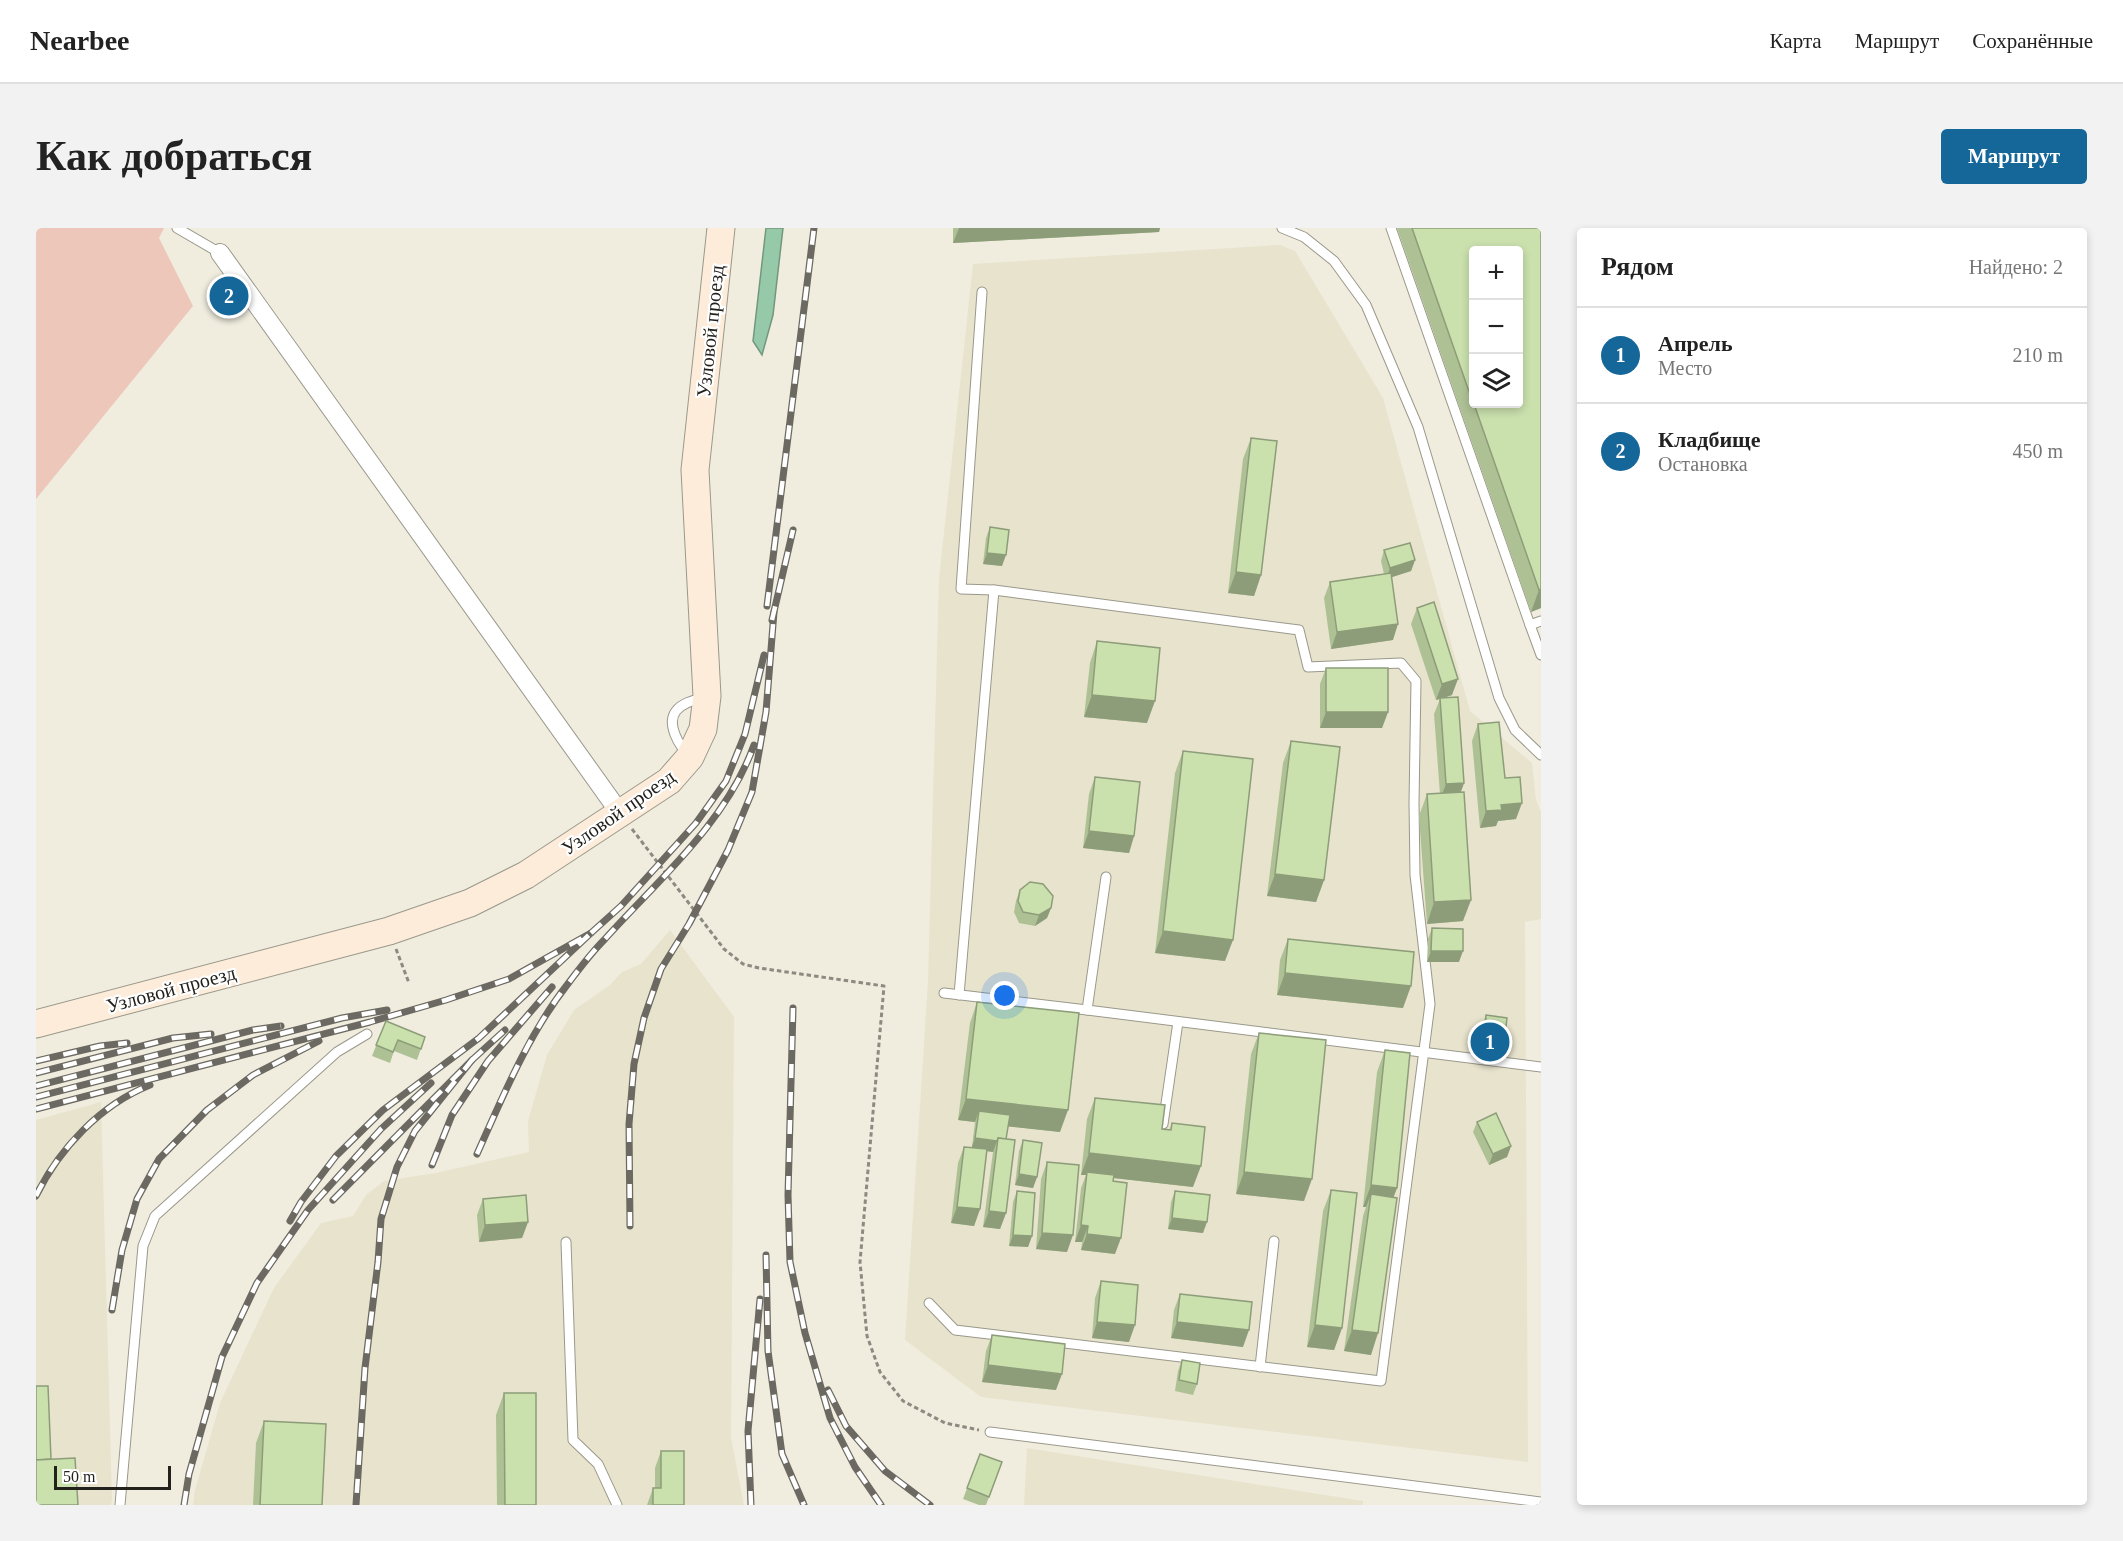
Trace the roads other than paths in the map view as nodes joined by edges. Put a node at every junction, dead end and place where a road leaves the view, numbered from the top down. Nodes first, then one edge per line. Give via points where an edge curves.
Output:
1 (177, 228) edge
2 (721, 228) edge
3 (1282, 228) edge
4 (1391, 228) edge
5 (220, 253) joint
6 (982, 292) dead end
7 (994, 590) junction
8 (1541, 621) edge
9 (1530, 625) junction
10 (1541, 655) edge
11 (1541, 754) edge
12 (620, 813) junction
13 (1106, 877) dead end
14 (944, 993) dead end
15 (959, 995) junction
16 (1087, 1010) junction
17 (1178, 1022) junction
18 (36, 1024) edge
19 (367, 1034) dead end
20 (1424, 1053) junction
21 (1541, 1067) edge
22 (1162, 1124) edge
23 (1274, 1241) dead end
24 (566, 1242) dead end
25 (929, 1303) dead end
26 (1260, 1367) junction
27 (990, 1432) road end
28 (1485, 1494) junction
29 (1541, 1502) edge
30 (120, 1505) edge
31 (617, 1505) edge
32 (1485, 1505) edge

1 - 5 lane
2 - 12 street, Узловой проезд via 695,470 707,696 703,729 690,756 669,781
3 - 11 lane via 1304,237 1334,261 1366,305 1418,427 1499,698 1515,730
4 - 9 lane
5 - 12 street
6 - 7 lane via 961,589
7 - 15 lane
7 - 20 lane via 1299,630 1308,667 1401,663 1416,681 1415,875 1430,1004
8 - 9 lane
9 - 10 lane
12 - 18 street, Узловой проезд via 526,875 470,903 389,931
13 - 16 lane
14 - 15 lane
15 - 16 lane
16 - 17 lane
17 - 20 lane
17 - 22 lane
19 - 30 lane via 336,1052 155,1216 143,1246
20 - 21 lane
20 - 26 lane via 1381,1381
23 - 26 lane
24 - 31 lane via 573,1440 598,1464
25 - 26 lane via 955,1330
27 - 28 lane
28 - 29 lane
28 - 32 lane

